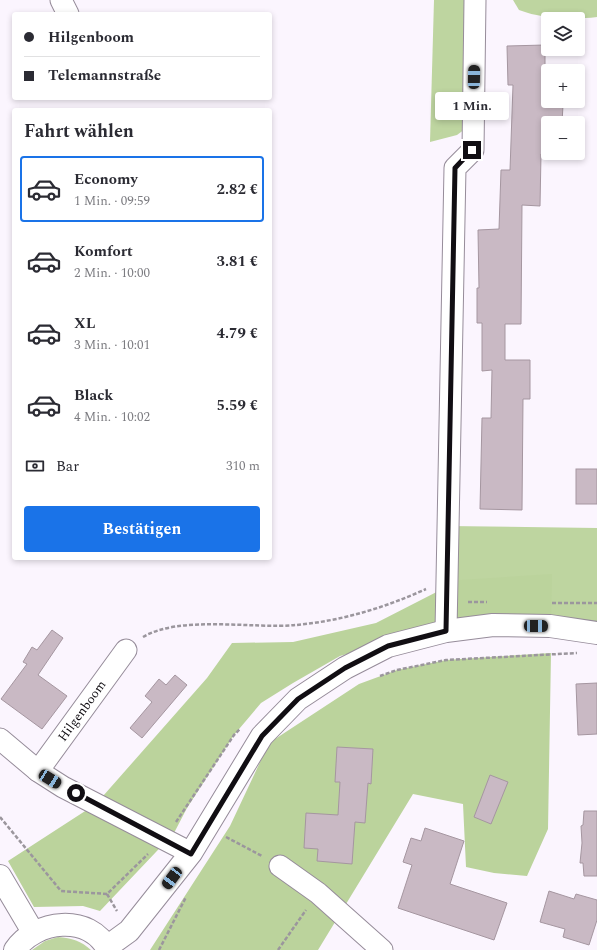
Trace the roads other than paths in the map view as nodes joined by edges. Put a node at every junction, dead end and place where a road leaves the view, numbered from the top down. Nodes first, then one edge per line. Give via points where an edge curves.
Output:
1 (61, 0) edge
2 (475, 0) edge
3 (67, 12) edge
4 (446, 631) junction
5 (597, 633) edge
6 (126, 650) road end
7 (0, 739) edge
8 (38, 771) junction
9 (191, 854) junction
10 (280, 866) road end
11 (0, 876) edge
12 (33, 932) junction
13 (108, 949) edge
14 (15, 950) edge
15 (382, 950) edge

1 - 3 street
2 - 4 street via 472,150 455,168
4 - 5 street via 500,626 550,626
4 - 9 street via 388,646 345,668 298,699 262,736
6 - 8 street, Hilgenboom
7 - 8 street
8 - 9 street
9 - 13 street via 154,903 129,931
10 - 15 street via 318,893
11 - 12 street
12 - 13 street via 49,926 70,925 95,935
12 - 14 street via 20,942

